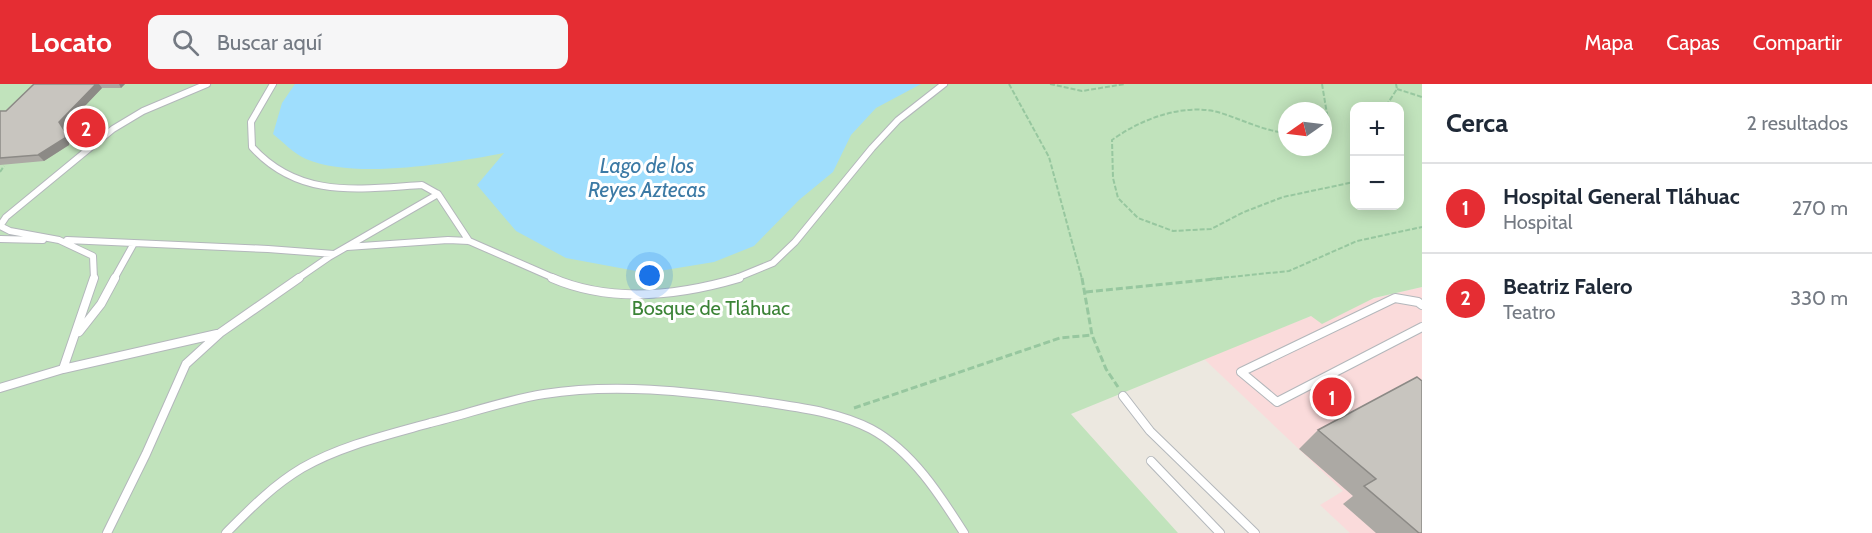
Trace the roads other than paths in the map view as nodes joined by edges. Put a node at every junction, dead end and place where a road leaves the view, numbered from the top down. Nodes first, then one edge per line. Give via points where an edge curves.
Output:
1 (207, 84) edge
2 (273, 84) edge
3 (944, 84) edge
4 (438, 194) junction
5 (0, 239) edge
6 (63, 240) junction
7 (469, 241) junction
8 (133, 245) junction
9 (347, 247) junction
10 (335, 254) junction
11 (1422, 305) edge
12 (1422, 327) edge
13 (220, 333) junction
14 (76, 336) junction
15 (63, 369) junction
16 (0, 388) edge
17 (1123, 396) road end
18 (1151, 461) dead end
19 (107, 533) edge
20 (226, 533) edge
21 (964, 533) edge
22 (1220, 533) edge
23 (1255, 533) edge

1 - 6 lane via 143,111 113,129 0,225 4,230
2 - 4 lane via 251,122 252,147 265,162 300,182 343,187 422,184
3 - 7 lane via 898,120 773,263 741,277 686,292 610,293 569,285
4 - 7 lane
4 - 9 lane
5 - 6 lane
6 - 8 lane
6 - 14 lane via 93,256 94,276
7 - 9 lane
8 - 10 lane
8 - 14 lane via 101,304
9 - 10 lane
10 - 13 lane
11 - 12 lane via 1395,298 1241,372 1277,402
13 - 15 lane
13 - 19 lane via 186,364
14 - 15 lane
15 - 16 lane
17 - 23 lane via 1150,431
18 - 22 lane
20 - 21 lane via 265,493 302,468 334,453 385,435 568,390 651,390 734,397 833,415 877,433 912,463

